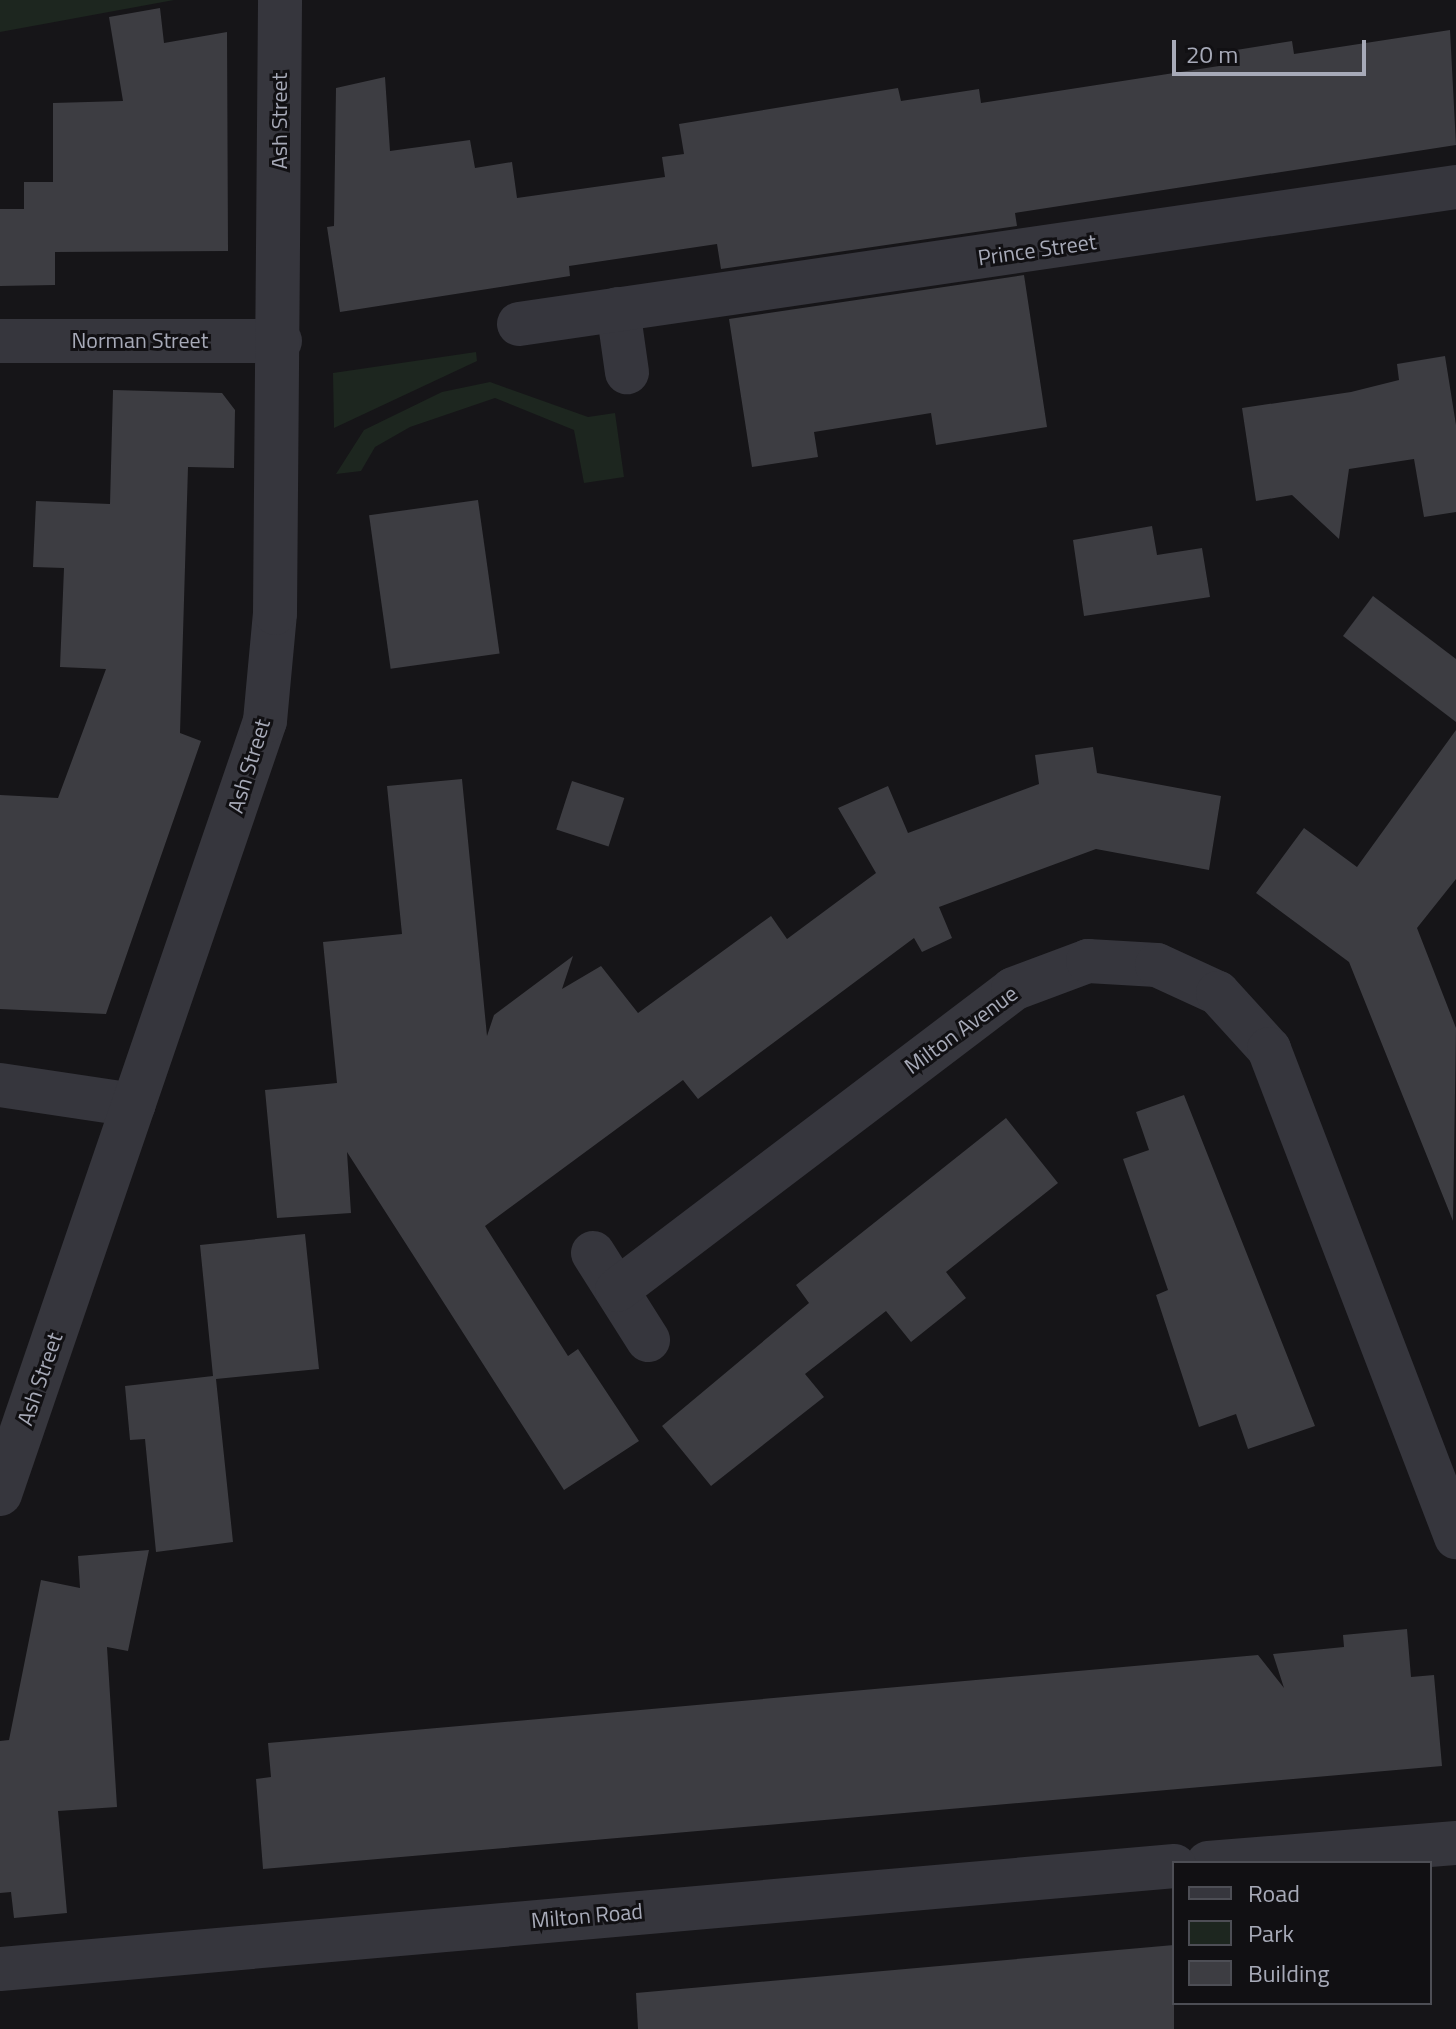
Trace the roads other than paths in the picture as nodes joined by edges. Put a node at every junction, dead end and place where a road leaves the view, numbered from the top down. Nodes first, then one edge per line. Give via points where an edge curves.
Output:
1 (280, 0) edge
2 (1456, 187) edge
3 (618, 309) junction
4 (519, 324) dead end
5 (0, 341) edge
6 (280, 341) junction
7 (627, 372) dead end
8 (0, 1085) edge
9 (134, 1105) junction
10 (593, 1253) dead end
11 (617, 1290) junction
12 (648, 1340) dead end
13 (0, 1494) edge
14 (1456, 1537) edge
15 (1456, 1843) edge
16 (1233, 1861) edge
17 (1172, 1866) edge
18 (0, 1969) edge

1 - 6 street, Ash Street
2 - 3 street, Prince Street
3 - 4 street, Prince Street
3 - 7 street
5 - 6 street, Norman Street
6 - 9 street, Ash Street via 274,657 265,721
8 - 9 street
9 - 13 street, Ash Street
10 - 11 street
11 - 12 street
11 - 14 street, Milton Avenue via 1013,989 1088,961 1157,965 1218,993 1269,1049
15 - 16 street
17 - 18 street, Milton Road

